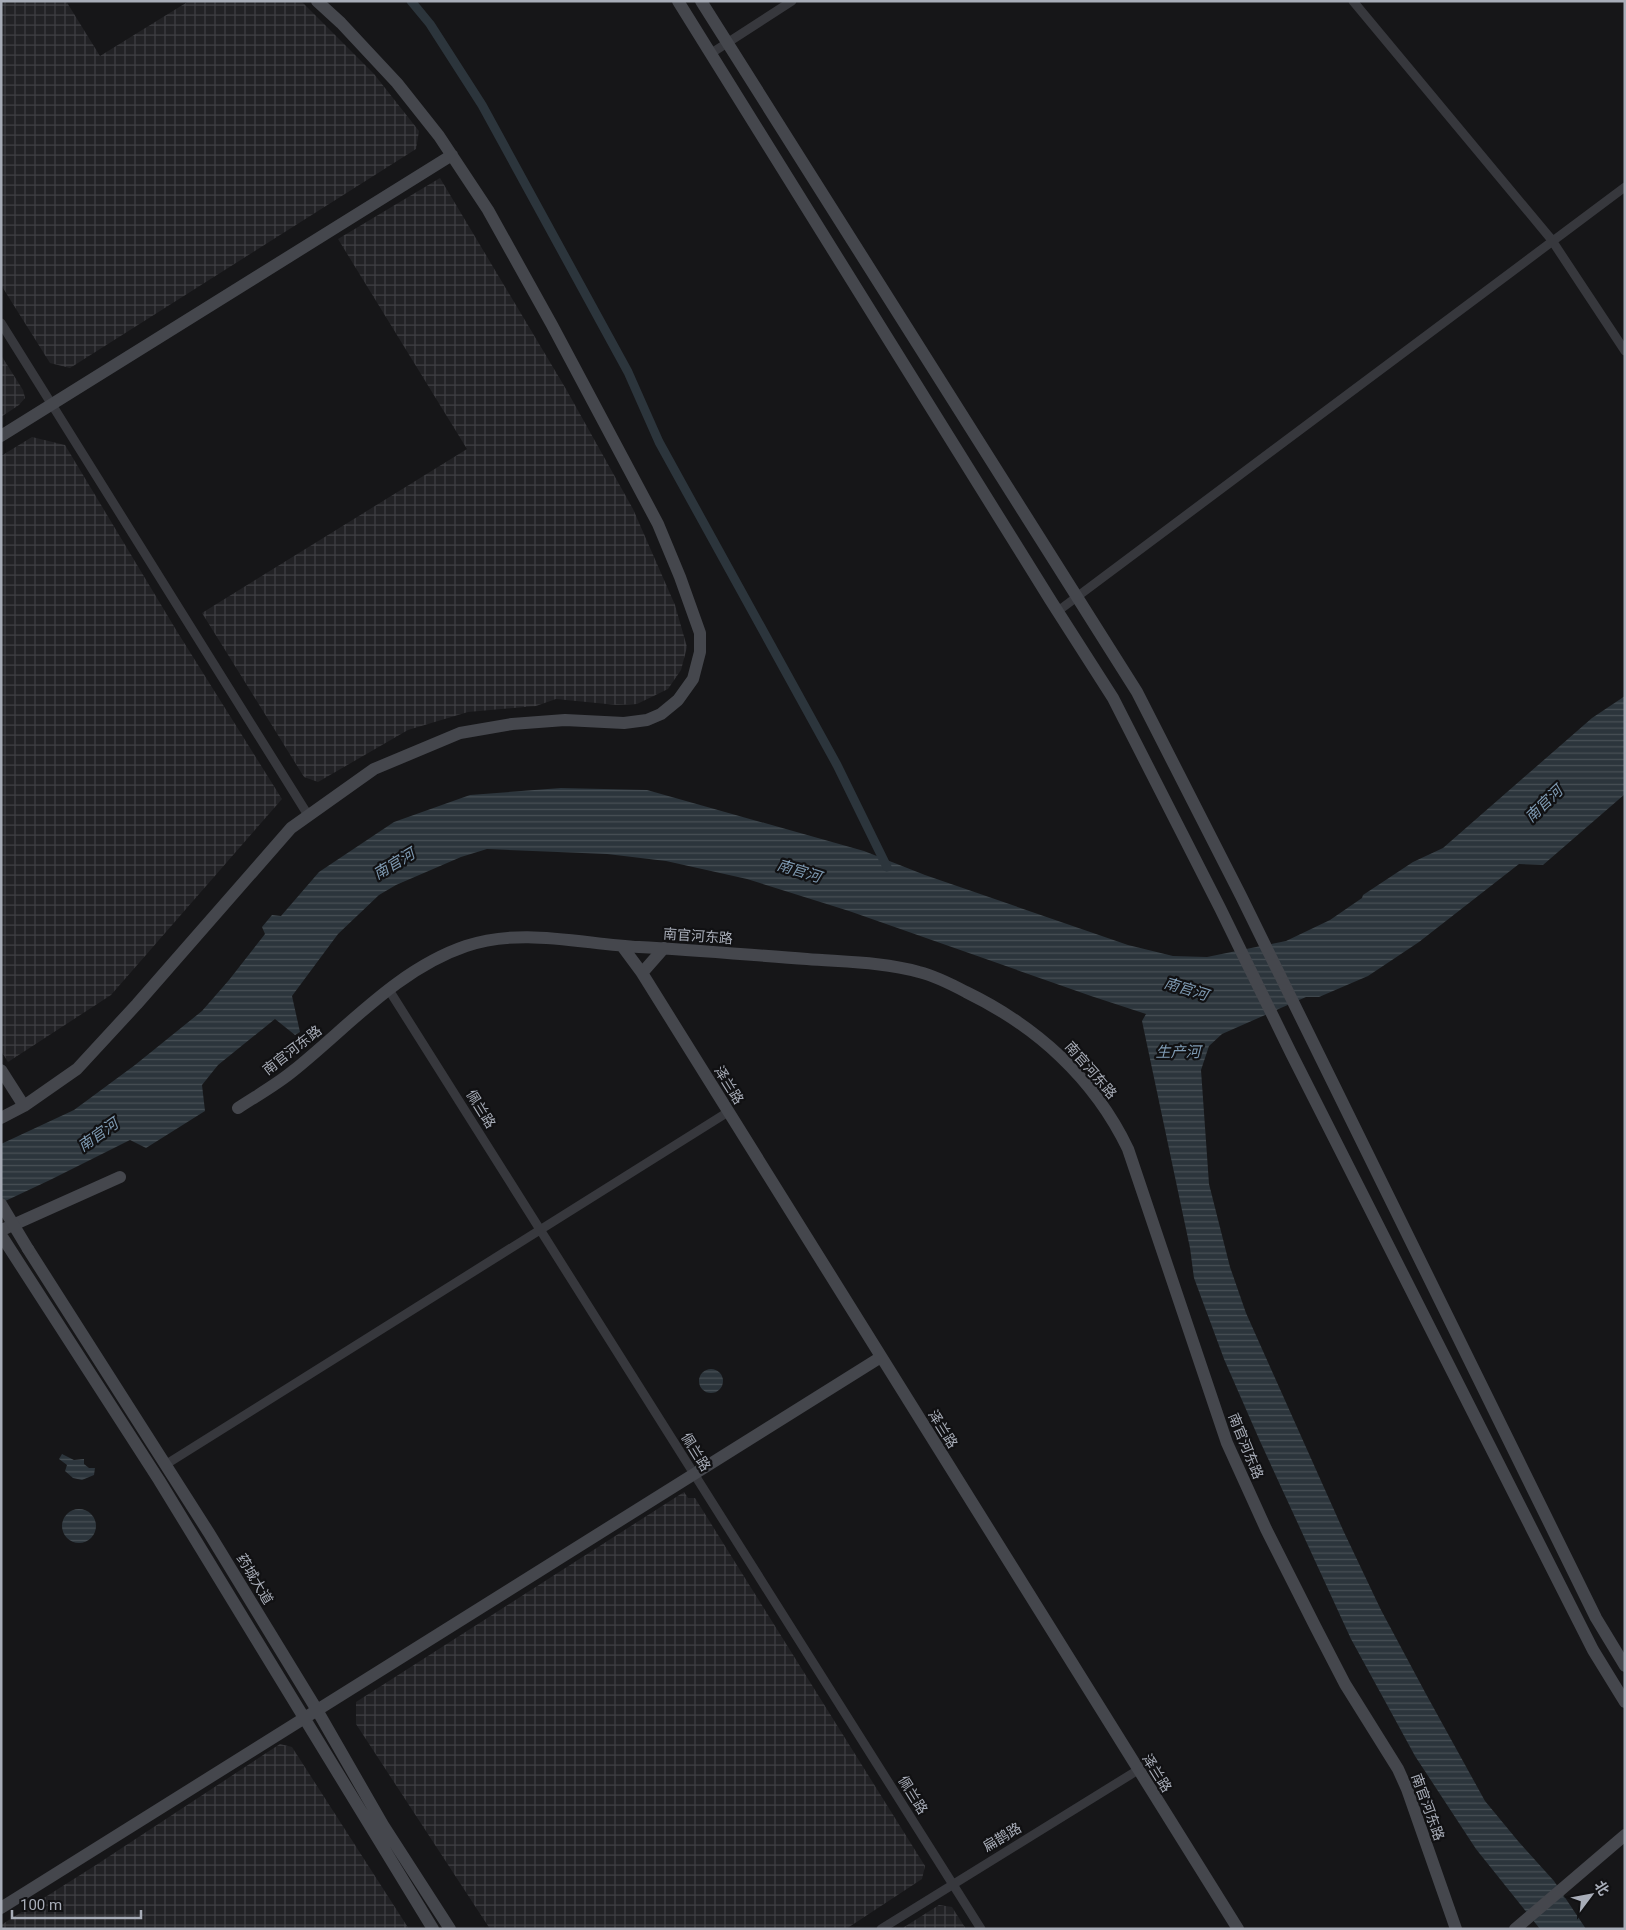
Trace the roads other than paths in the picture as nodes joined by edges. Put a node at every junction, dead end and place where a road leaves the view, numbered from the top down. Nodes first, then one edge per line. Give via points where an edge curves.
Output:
1 (317, 1) edge
2 (678, 1) edge
3 (701, 1) edge
4 (792, 1) edge
5 (1353, 1) edge
6 (727, 43) junction
7 (710, 54) junction
8 (452, 155) junction
9 (1625, 187) edge
10 (1553, 242) junction
11 (1, 323) edge
12 (1625, 351) edge
13 (52, 405) junction
14 (1, 436) edge
15 (1077, 597) junction
16 (1058, 611) junction
17 (308, 815) junction
18 (622, 946) junction
19 (664, 948) junction
20 (642, 973) junction
21 (389, 990) junction
22 (1, 1070) edge
23 (24, 1106) junction
24 (238, 1108) dead end
25 (728, 1112) junction
26 (1, 1118) edge
27 (120, 1177) dead end
28 (1, 1204) edge
29 (540, 1229) junction
30 (1, 1230) edge
31 (1, 1235) edge
32 (881, 1357) junction
33 (165, 1465) junction
34 (694, 1474) junction
35 (1625, 1666) edge
36 (1625, 1702) edge
37 (317, 1710) junction
38 (305, 1718) junction
39 (1138, 1770) junction
40 (1625, 1835) edge
41 (952, 1883) junction
42 (1, 1908) edge
43 (433, 1929) edge
44 (450, 1929) edge
45 (881, 1929) edge
46 (981, 1929) edge
47 (1238, 1929) edge
48 (1456, 1929) edge
49 (1515, 1929) edge

1 - 8 street via 397,83
2 - 7 street
3 - 6 street
4 - 6 street
5 - 10 street
6 - 7 street
6 - 15 street
7 - 16 street
8 - 13 street
8 - 17 street via 488,210 658,524 700,633 700,652 693,680 678,700 661,714 647,720 624,723 565,720 512,724 460,733 374,769
9 - 10 street
10 - 12 street
10 - 15 street
11 - 13 street
13 - 14 street
13 - 17 street
15 - 16 street
15 - 35 street via 1137,692 1241,896 1596,1618
16 - 36 street via 1113,698 1593,1650
17 - 23 street via 290,828 77,1069
18 - 19 street, 南官河东路
18 - 20 street, 泽兰路
18 - 21 street, 南官河东路 via 527,936 496,938 466,946 436,960
19 - 20 street
19 - 48 street, 南官河东路 via 871,964 918,972 983,1000 1036,1034 1097,1096 1128,1149 1227,1442 1266,1529 1345,1684 1407,1788
20 - 25 street, 泽兰路
21 - 24 street, 南官河东路 via 291,1073
21 - 29 street, 佩兰路
22 - 23 street
23 - 26 street
25 - 29 street
25 - 32 street, 泽兰路
27 - 30 street
28 - 33 street, 药城大道, bridge
29 - 33 street
29 - 34 street, 佩兰路
31 - 38 street via 157,1476
32 - 34 street
32 - 39 street, 泽兰路
33 - 37 street, 药城大道
34 - 37 street
34 - 41 street, 佩兰路
37 - 38 street
37 - 44 street, 药城大道 via 383,1825
38 - 42 street
38 - 43 street
39 - 41 street, 扁鹊路
39 - 47 street, 泽兰路
40 - 49 street
41 - 45 street, 扁鹊路
41 - 46 street, 佩兰路

